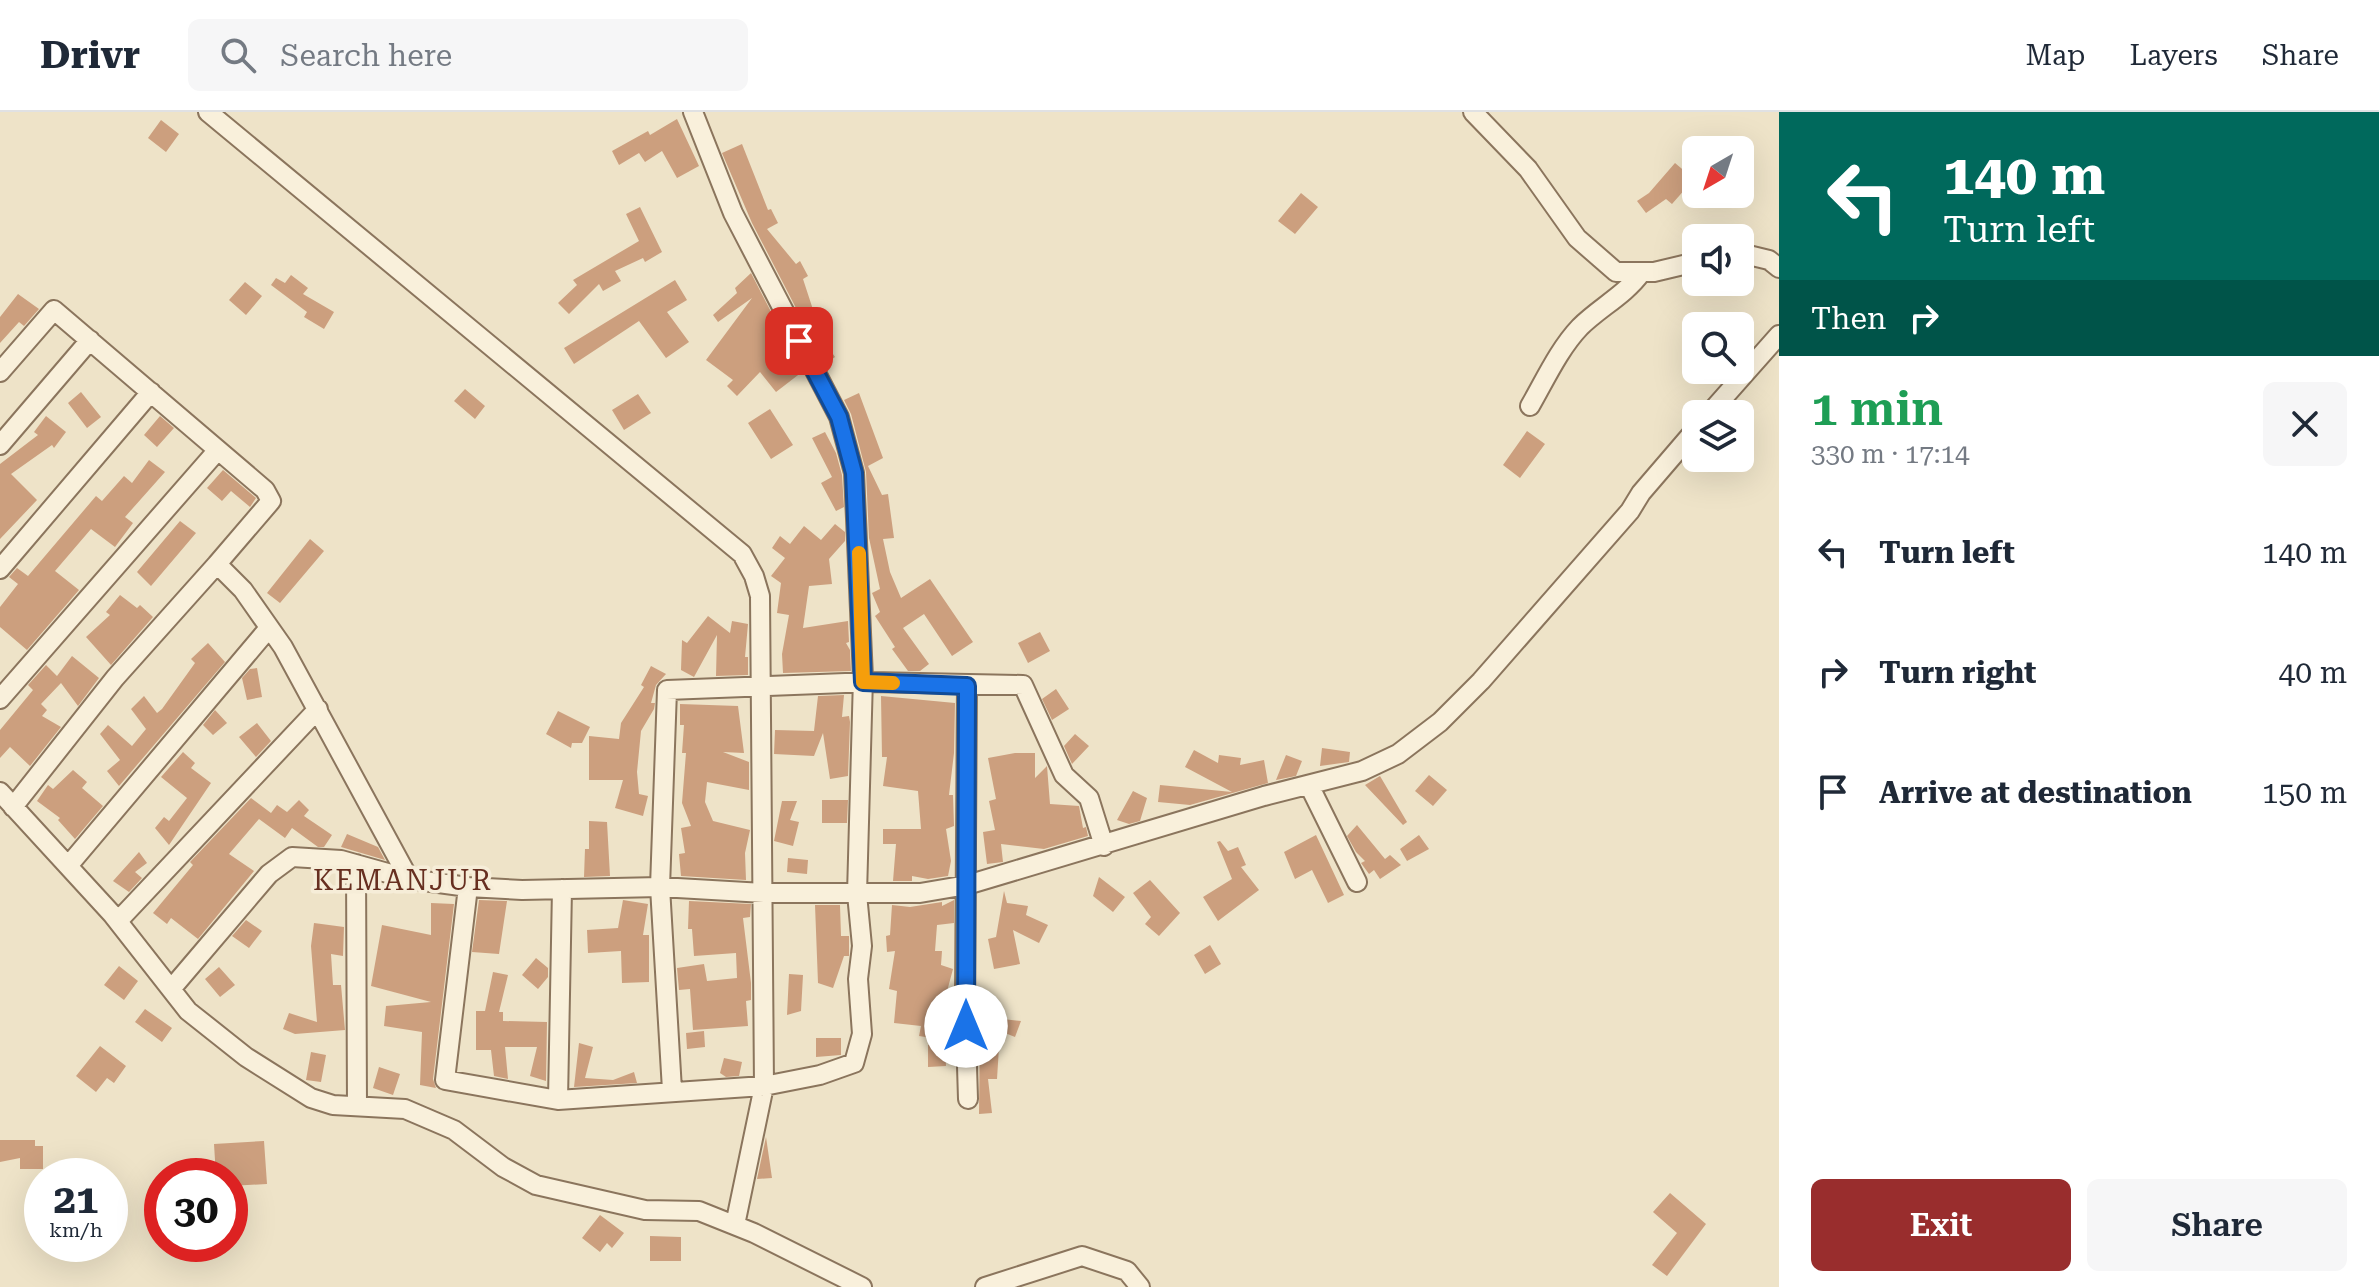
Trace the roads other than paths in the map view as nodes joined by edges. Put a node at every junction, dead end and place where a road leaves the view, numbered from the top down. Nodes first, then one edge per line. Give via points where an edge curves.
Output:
1 (208, 112) edge
2 (693, 112) edge
3 (1473, 112) edge
4 (1754, 256) edge
5 (1682, 265) edge
6 (1779, 268) edge
7 (1641, 273) junction
8 (1779, 335) edge
9 (90, 340) junction
10 (0, 372) edge
11 (151, 392) junction
12 (1721, 400) edge
13 (1530, 406) dead end
14 (0, 445) edge
15 (1682, 445) edge
16 (217, 451) junction
17 (217, 564) junction
18 (0, 569) edge
19 (269, 628) junction
20 (863, 682) junction
21 (761, 685) junction
22 (967, 686) junction
23 (0, 699) edge
24 (318, 709) junction
25 (1309, 785) junction
26 (0, 792) edge
27 (13, 807) junction
28 (1104, 846) junction
29 (356, 864) junction
30 (68, 866) junction
31 (409, 879) junction
32 (1357, 882) dead end
33 (967, 885) junction
34 (468, 887) junction
35 (660, 887) junction
36 (562, 889) junction
37 (764, 893) junction
38 (857, 894) junction
39 (118, 921) junction
40 (172, 988) junction
41 (764, 1086) junction
42 (672, 1090) junction
43 (968, 1099) dead end
44 (558, 1100) junction
45 (357, 1105) junction
46 (735, 1225) junction
47 (862, 1287) edge
48 (985, 1287) edge
49 (1140, 1287) edge

1 - 21 street via 742,554 760,596
2 - 20 street via 733,213 839,417 854,473
3 - 7 street via 1528,169 1577,238 1616,272
4 - 6 street
5 - 7 street
7 - 13 street via 1577,330
8 - 12 street
9 - 10 street via 54,310
9 - 11 street
9 - 14 street
11 - 16 street
11 - 18 street
15 - 25 street via 1630,511 1440,722 1398,754 1362,771
16 - 17 street via 271,501
16 - 23 street
17 - 19 street
17 - 27 street via 115,678
19 - 24 street
19 - 30 street
20 - 21 street
20 - 22 street
20 - 38 street
21 - 35 street via 667,690
21 - 37 street
22 - 28 street via 1023,685 1064,775 1089,798
22 - 33 street
24 - 31 street
24 - 39 street
25 - 28 street
25 - 32 street
26 - 27 street
27 - 30 street
28 - 33 street
29 - 31 street
29 - 40 street via 301,855 281,863
29 - 45 street
30 - 39 street
31 - 34 street
33 - 38 street via 920,893
33 - 43 street
34 - 36 street
34 - 44 street via 445,1080
35 - 36 street
35 - 37 street
35 - 42 street
36 - 44 street
37 - 38 street
37 - 41 street
38 - 41 street via 862,1034 854,1063
39 - 40 street
40 - 45 street via 188,1011 246,1057 311,1098
41 - 42 street
41 - 46 street
42 - 44 street
45 - 46 street via 405,1109 434,1119 536,1185 645,1210 699,1211
46 - 47 street
48 - 49 street via 1082,1256 1127,1271

